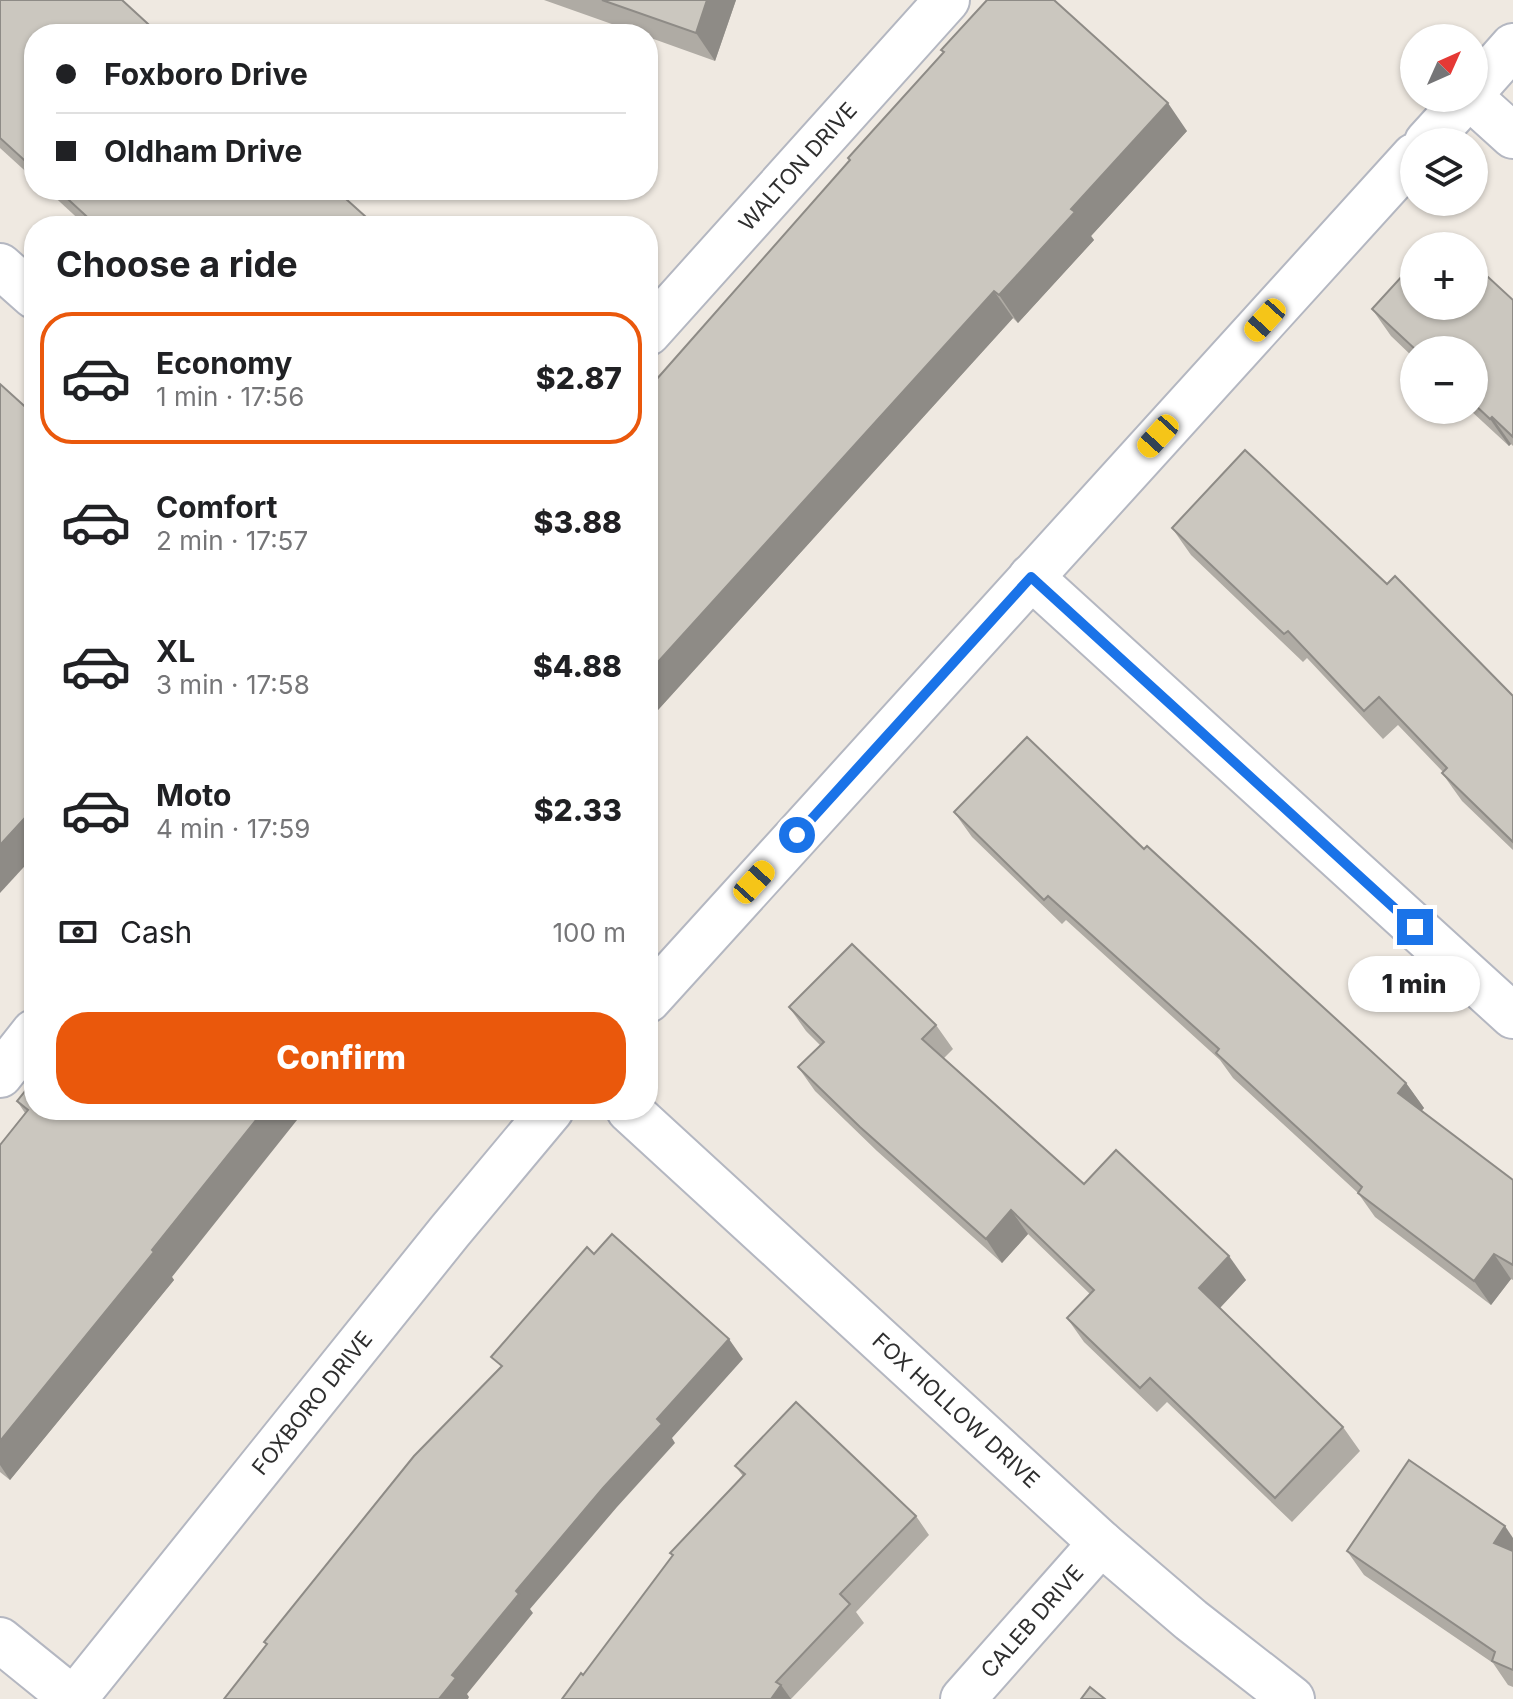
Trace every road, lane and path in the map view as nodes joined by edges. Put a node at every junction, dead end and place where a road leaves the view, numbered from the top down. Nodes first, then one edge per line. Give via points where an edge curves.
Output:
1 (947, 0) edge
2 (1513, 46) edge
3 (1488, 74) edge
4 (1456, 112) edge
5 (1485, 112) edge
6 (1440, 128) edge
7 (1513, 136) edge
8 (1400, 171) edge
9 (0, 266) edge
10 (24, 287) edge
11 (658, 322) edge
12 (1031, 577) junction
13 (658, 989) edge
14 (1513, 1016) edge
15 (24, 1045) edge
16 (0, 1075) edge
17 (543, 1120) edge
18 (640, 1120) edge
19 (1101, 1543) junction
20 (0, 1640) edge
21 (74, 1699) edge
22 (963, 1699) edge
23 (1292, 1699) edge

1 - 11 street, WALTON DRIVE
2 - 3 street
4 - 6 street
5 - 7 street
8 - 12 street
9 - 10 street
12 - 13 street
12 - 14 street
15 - 16 street
17 - 21 street, FOXBORO DRIVE
18 - 19 street, FOX HOLLOW DRIVE
19 - 22 street, CALEB DRIVE
19 - 23 street, FOX HOLLOW DRIVE
20 - 21 street

